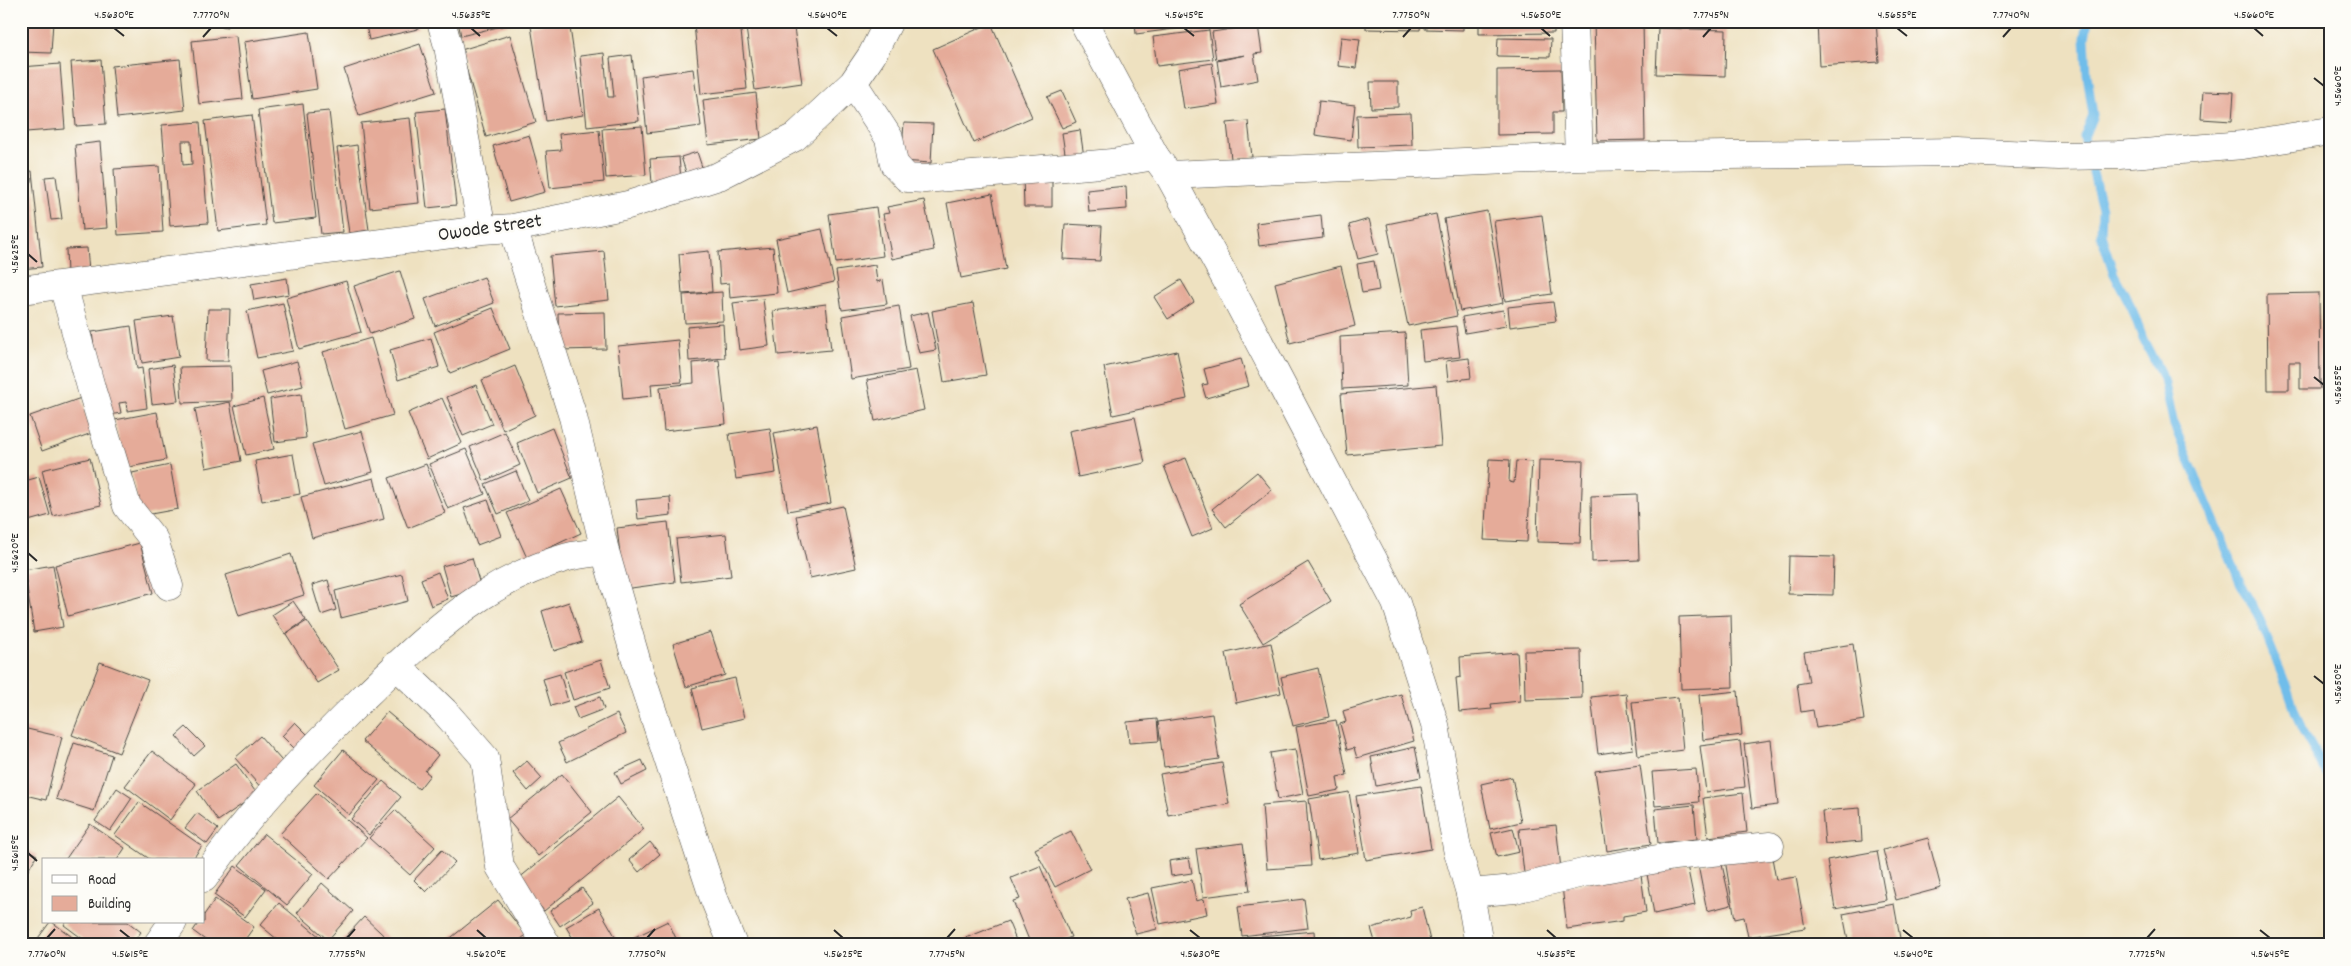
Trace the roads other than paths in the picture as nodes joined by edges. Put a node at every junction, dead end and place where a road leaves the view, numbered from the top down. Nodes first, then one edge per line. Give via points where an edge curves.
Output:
1 (441, 21) edge
2 (889, 21) edge
3 (1083, 21) edge
4 (1574, 21) edge
5 (853, 83) junction
6 (2330, 131) edge
7 (1579, 157) junction
8 (1162, 166) junction
9 (513, 228) junction
10 (482, 230) junction
11 (63, 285) junction
12 (21, 290) edge
13 (605, 551) junction
14 (170, 586) dead end
15 (396, 665) junction
16 (1770, 846) dead end
17 (205, 877) edge
18 (1470, 893) junction
19 (171, 924) edge
20 (157, 945) edge
21 (547, 945) edge
22 (733, 945) edge
23 (1479, 945) edge

1 - 10 street
2 - 5 street, Owode Street
3 - 8 street
4 - 7 street
5 - 8 street via 889,138 894,164 907,178 925,180 1112,163
5 - 9 street, Owode Street via 796,137 719,176 628,205
6 - 7 street via 2243,145 2119,155 1959,152
7 - 8 street
8 - 18 street via 1227,281 1396,603 1435,725 1456,848
9 - 10 street, Owode Street
9 - 13 street via 573,417
10 - 11 street, Owode Street
11 - 12 street, Owode Street
11 - 14 street via 128,506 154,540
13 - 15 street via 568,557 482,595
13 - 22 street via 639,670 713,896
15 - 17 street via 273,791
15 - 21 street via 444,711 485,758 500,867
16 - 18 street via 1674,856 1587,872 1515,890
18 - 23 street
19 - 20 street

